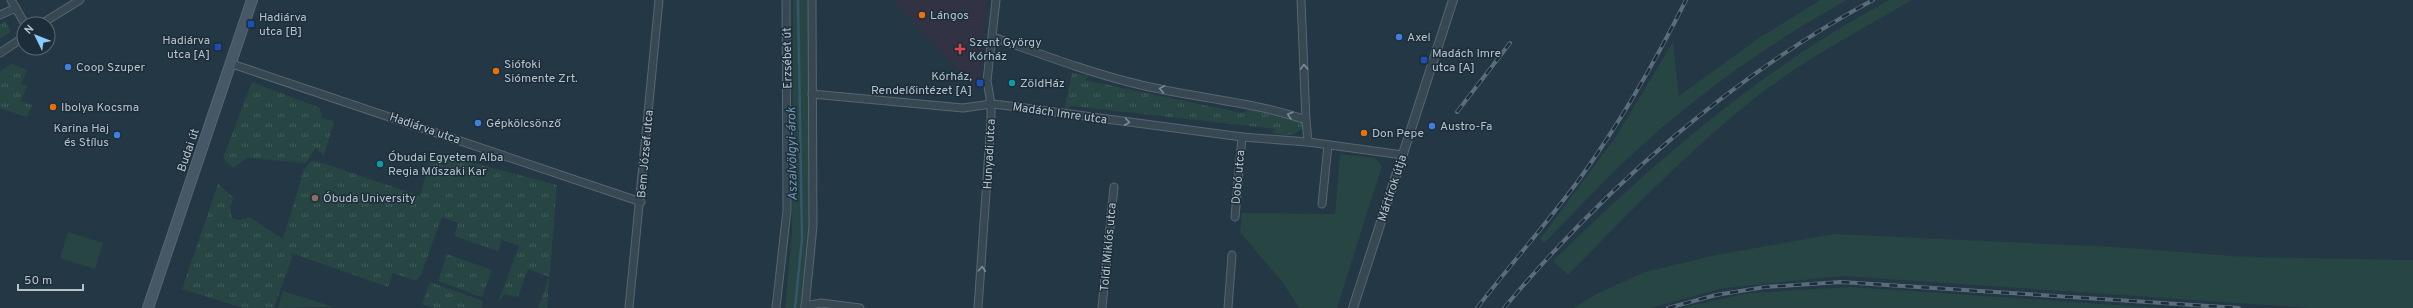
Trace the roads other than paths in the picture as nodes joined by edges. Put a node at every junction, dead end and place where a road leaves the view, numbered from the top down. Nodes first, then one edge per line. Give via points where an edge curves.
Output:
1 (11, 0) edge
2 (80, 0) edge
3 (252, 0) edge
4 (659, 0) edge
5 (786, 0) edge
6 (812, 0) edge
7 (996, 0) edge
8 (1301, 0) edge
9 (1453, 0) edge
10 (16, 8) junction
11 (0, 15) edge
12 (20, 16) edge
13 (54, 16) edge
14 (993, 37) junction
15 (16, 42) edge
16 (0, 53) edge
17 (232, 64) junction
18 (812, 94) junction
19 (991, 104) junction
20 (1306, 120) junction
21 (1242, 137) junction
22 (1308, 142) junction
23 (1328, 145) junction
24 (1403, 155) junction
25 (1114, 187) dead end
26 (641, 202) junction
27 (1322, 204) dead end
28 (1235, 217) dead end
29 (1232, 255) dead end
30 (805, 307) edge
31 (148, 308) edge
32 (629, 308) edge
33 (776, 308) edge
34 (860, 308) edge
35 (978, 308) edge
36 (1102, 308) edge
37 (1228, 308) edge
38 (1353, 308) edge

1 - 10 street
2 - 13 street
3 - 17 main road, Budai út
4 - 26 street, Bem József utca
5 - 33 street, Erzsébet út via 787,210
6 - 18 street, Erzsébet út
7 - 14 street, Hunyadi utca
20 -> 8 street
9 - 24 street, Mártírok útja
10 - 11 street
10 - 12 street
14 - 19 street, Hunyadi utca via 987,81
20 -> 14 street via 1253,105 1138,84 1063,62
15 - 16 street
17 - 26 street, Hadiárva utca
17 - 31 main road, Budai út
18 - 19 street, Madách Imre utca via 963,108
18 - 30 street, Erzsébet út via 813,226
19 -> 21 street, Madách Imre utca
35 -> 19 street, Hunyadi utca
20 - 22 street
21 - 22 street, Madách Imre utca
21 - 28 street, Dobó utca
22 - 23 street, Madách Imre utca
23 - 24 street, Madách Imre utca
23 - 27 street
24 - 38 street, Mártírok útja
25 - 36 street, Toldi Miklós utca
26 - 32 street, Bem József utca
29 - 37 street
30 - 34 street via 821,303

